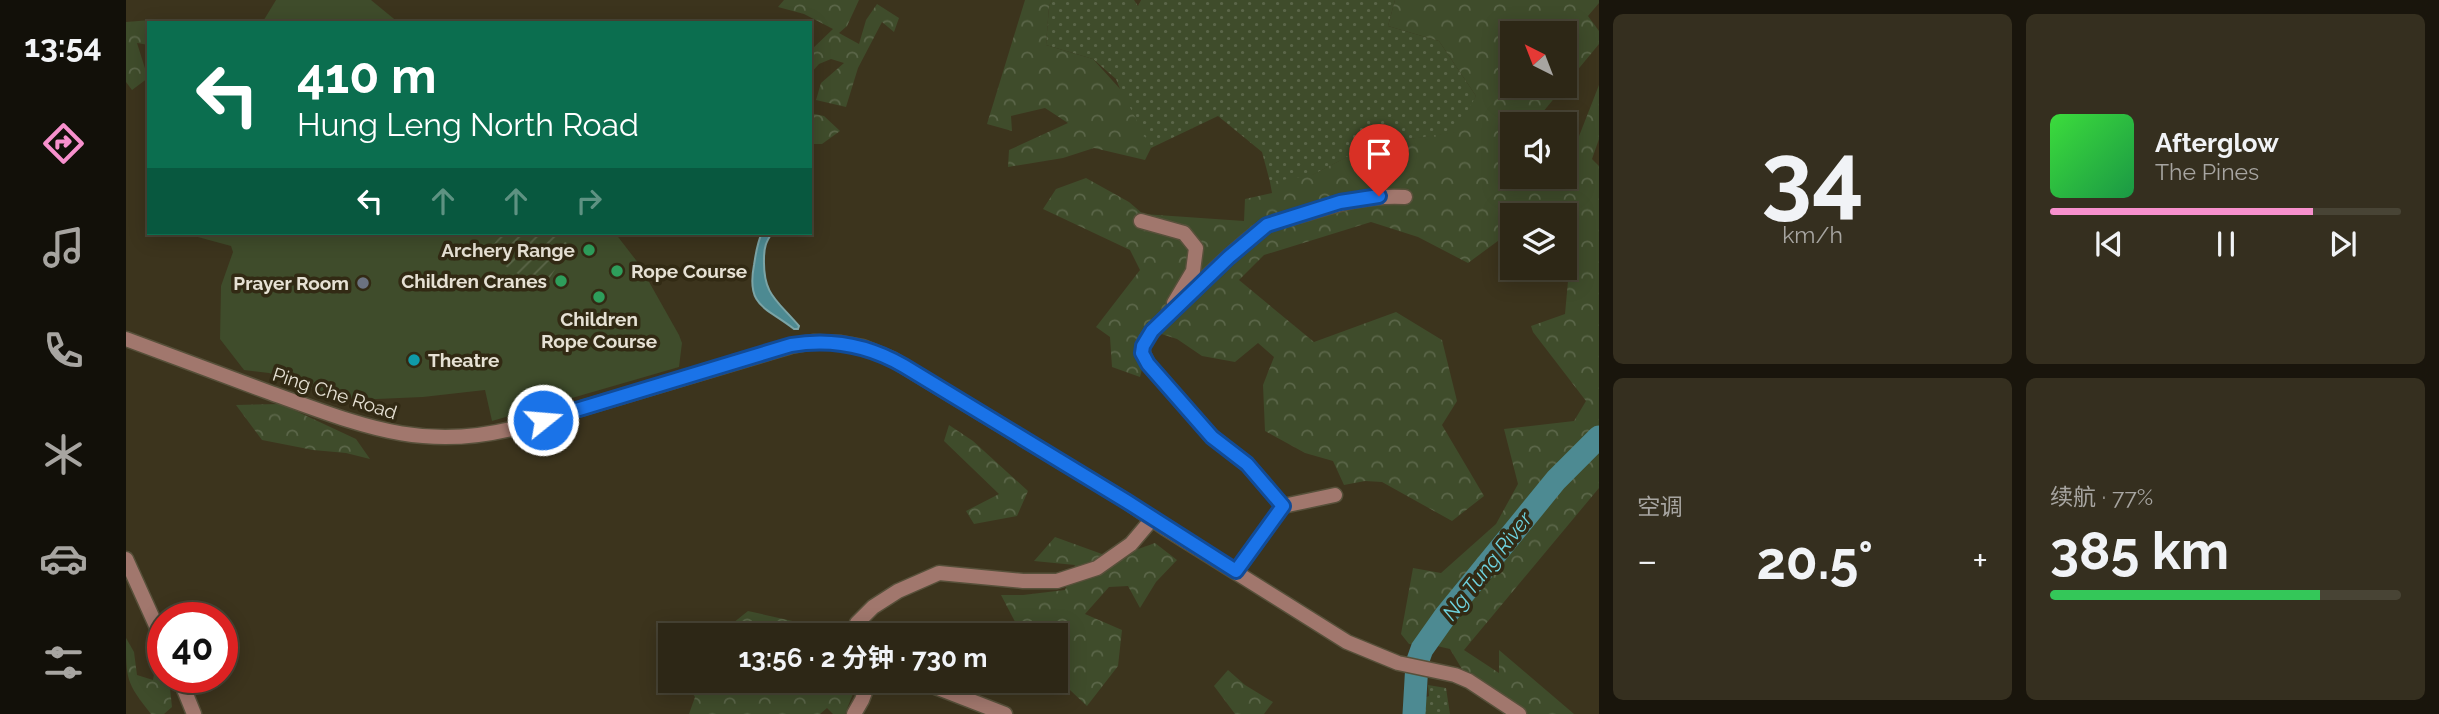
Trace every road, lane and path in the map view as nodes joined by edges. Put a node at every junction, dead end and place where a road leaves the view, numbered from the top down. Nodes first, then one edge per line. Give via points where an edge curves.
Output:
1 (1405, 197) dead end
2 (1141, 221) dead end
3 (1166, 317) junction
4 (126, 339) edge
5 (1335, 495) dead end
6 (1283, 506) junction
7 (1153, 518) junction
8 (126, 559) edge
9 (1236, 571) junction
10 (147, 606) edge
11 (857, 623) edge
12 (185, 693) edge
13 (865, 693) edge
14 (951, 693) edge
15 (194, 714) edge
16 (855, 714) edge
17 (1005, 714) edge
18 (1519, 714) edge

1 - 3 street via 1340,202 1267,225
2 - 3 street via 1184,233 1196,248 1193,271
3 - 6 street via 1146,340 1142,353 1148,364 1212,437 1247,464
4 - 7 street, Ping Che Road via 356,424 407,436 446,438 513,429 791,345 852,345 904,366
5 - 6 street
6 - 9 street
7 - 9 street, Ping Che Road
7 - 11 street via 1131,544 1097,568 1057,580 939,573 898,591
8 - 10 street
9 - 18 street, Ping Che Road via 1347,642 1398,663 1469,681
12 - 15 street
13 - 16 street
14 - 17 street

